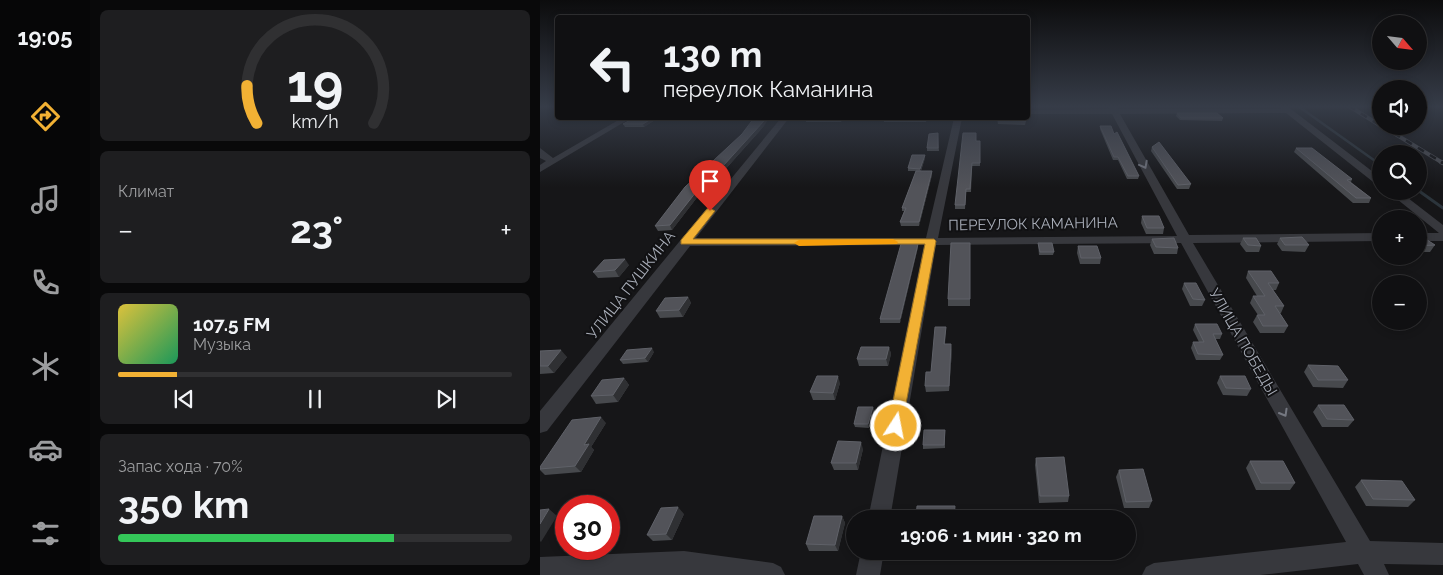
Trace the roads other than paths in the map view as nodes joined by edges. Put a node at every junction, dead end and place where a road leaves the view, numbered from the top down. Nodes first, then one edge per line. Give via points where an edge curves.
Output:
1 (601, 133) edge
2 (773, 133) edge
3 (955, 133) edge
4 (1127, 133) edge
5 (1317, 133) edge
6 (540, 151) edge
7 (553, 161) junction
8 (540, 169) edge
9 (1372, 176) edge
10 (1403, 200) edge
11 (1443, 231) edge
12 (1443, 236) edge
13 (1372, 237) edge
14 (1427, 237) edge
15 (1184, 238) junction
16 (930, 241) junction
17 (685, 242) junction
18 (540, 425) edge
19 (881, 510) edge
20 (1363, 552) junction
21 (1443, 554) edge
22 (871, 560) edge
23 (540, 569) edge
24 (773, 575) edge
25 (868, 575) edge
26 (1154, 575) edge
27 (1377, 575) edge

1 - 7 street
2 - 17 street, УЛИЦА ПУШКИНА
3 - 16 street
4 -> 15 street, УЛИЦА ПОБЕДЫ
5 - 9 street
6 - 7 street
7 - 8 street
10 - 11 street
12 - 14 street
13 - 15 street, ПЕРЕУЛОК КАМАНИНА
15 - 16 street, ПЕРЕУЛОК КАМАНИНА
15 -> 20 street, УЛИЦА ПОБЕДЫ
16 - 17 street, ПЕРЕУЛОК КАМАНИНА
16 - 19 street
17 - 18 street, УЛИЦА ПУШКИНА
20 - 21 street
20 - 26 street
20 - 27 street, УЛИЦА ПОБЕДЫ
22 - 25 street
23 - 24 street via 684,564

